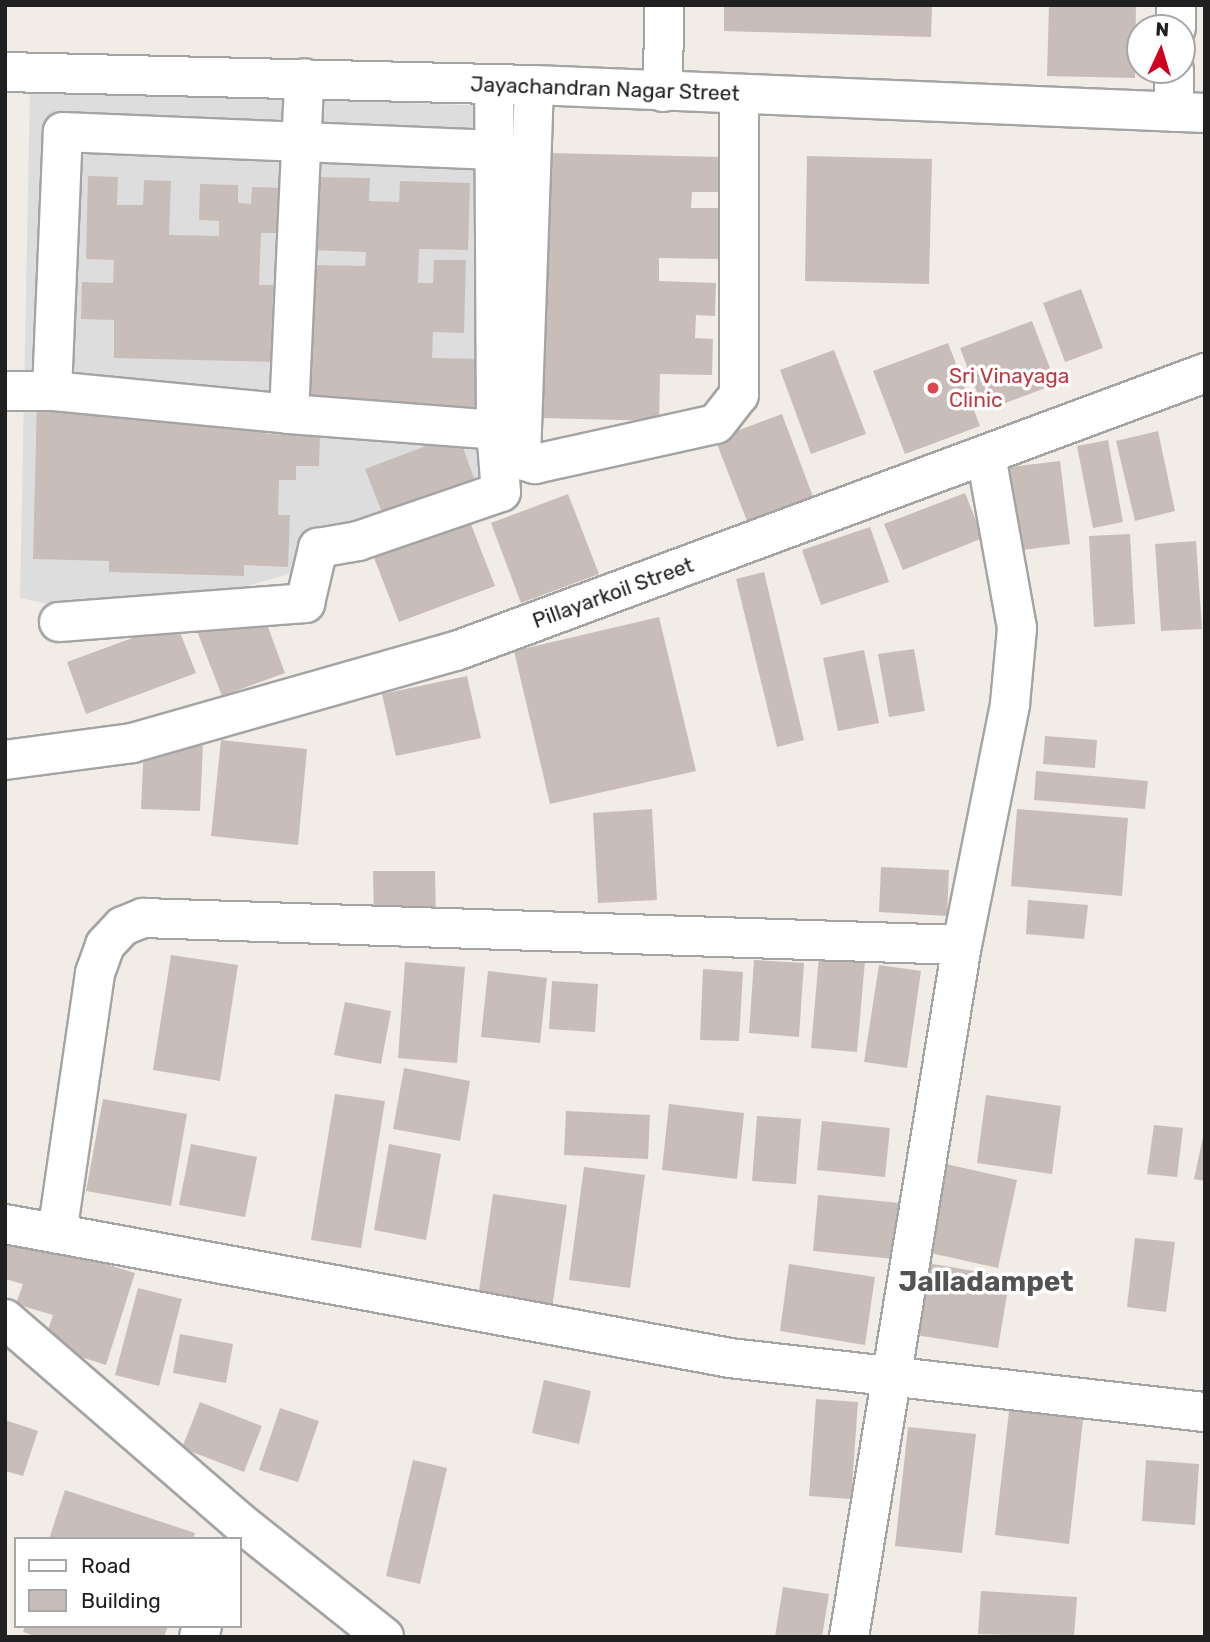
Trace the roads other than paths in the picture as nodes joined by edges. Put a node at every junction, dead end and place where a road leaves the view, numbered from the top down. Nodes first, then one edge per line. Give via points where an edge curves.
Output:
1 (664, 5) edge
2 (5, 72) edge
3 (304, 78) junction
4 (494, 84) junction
5 (1179, 84) edge
6 (534, 85) junction
7 (663, 92) junction
8 (739, 95) junction
9 (1189, 112) edge
10 (301, 140) junction
11 (494, 150) junction
12 (1205, 373) edge
13 (5, 391) edge
14 (52, 391) junction
15 (289, 414) junction
16 (496, 430) junction
17 (986, 455) junction
18 (59, 622) dead end
19 (5, 760) edge
20 (962, 944) junction
21 (5, 1224) edge
22 (57, 1234) junction
23 (5, 1319) edge
24 (894, 1377) junction
25 (1205, 1412) edge
26 (234, 1530) edge
27 (384, 1637) edge
28 (849, 1637) edge

1 - 7 street
2 - 3 street, Jayachandran Nagar Street
3 - 4 street, Jayachandran Nagar Street
3 - 10 street
4 - 6 street, Jayachandran Nagar Street
4 - 11 street
5 - 9 street
6 - 7 street, Jayachandran Nagar Street
6 - 8 street via 521,460 535,464 716,424 739,396
7 - 8 street, Jayachandran Nagar Street
8 - 9 street, Jayachandran Nagar Street
10 - 11 street
10 - 14 street via 63,132
10 - 15 street
11 - 16 street
12 - 17 street, Pillayarkoil Street
13 - 14 street
14 - 15 street
15 - 16 street
16 - 18 street via 501,492 358,541 318,548 305,603
17 - 19 street, Pillayarkoil Street via 456,651 132,743
17 - 20 street via 1017,628 1010,704
20 - 22 street via 143,918 122,926 105,945 95,973
20 - 24 street
21 - 22 street
22 - 24 street via 730,1358
23 - 26 street
24 - 25 street
24 - 28 street
26 - 27 street

